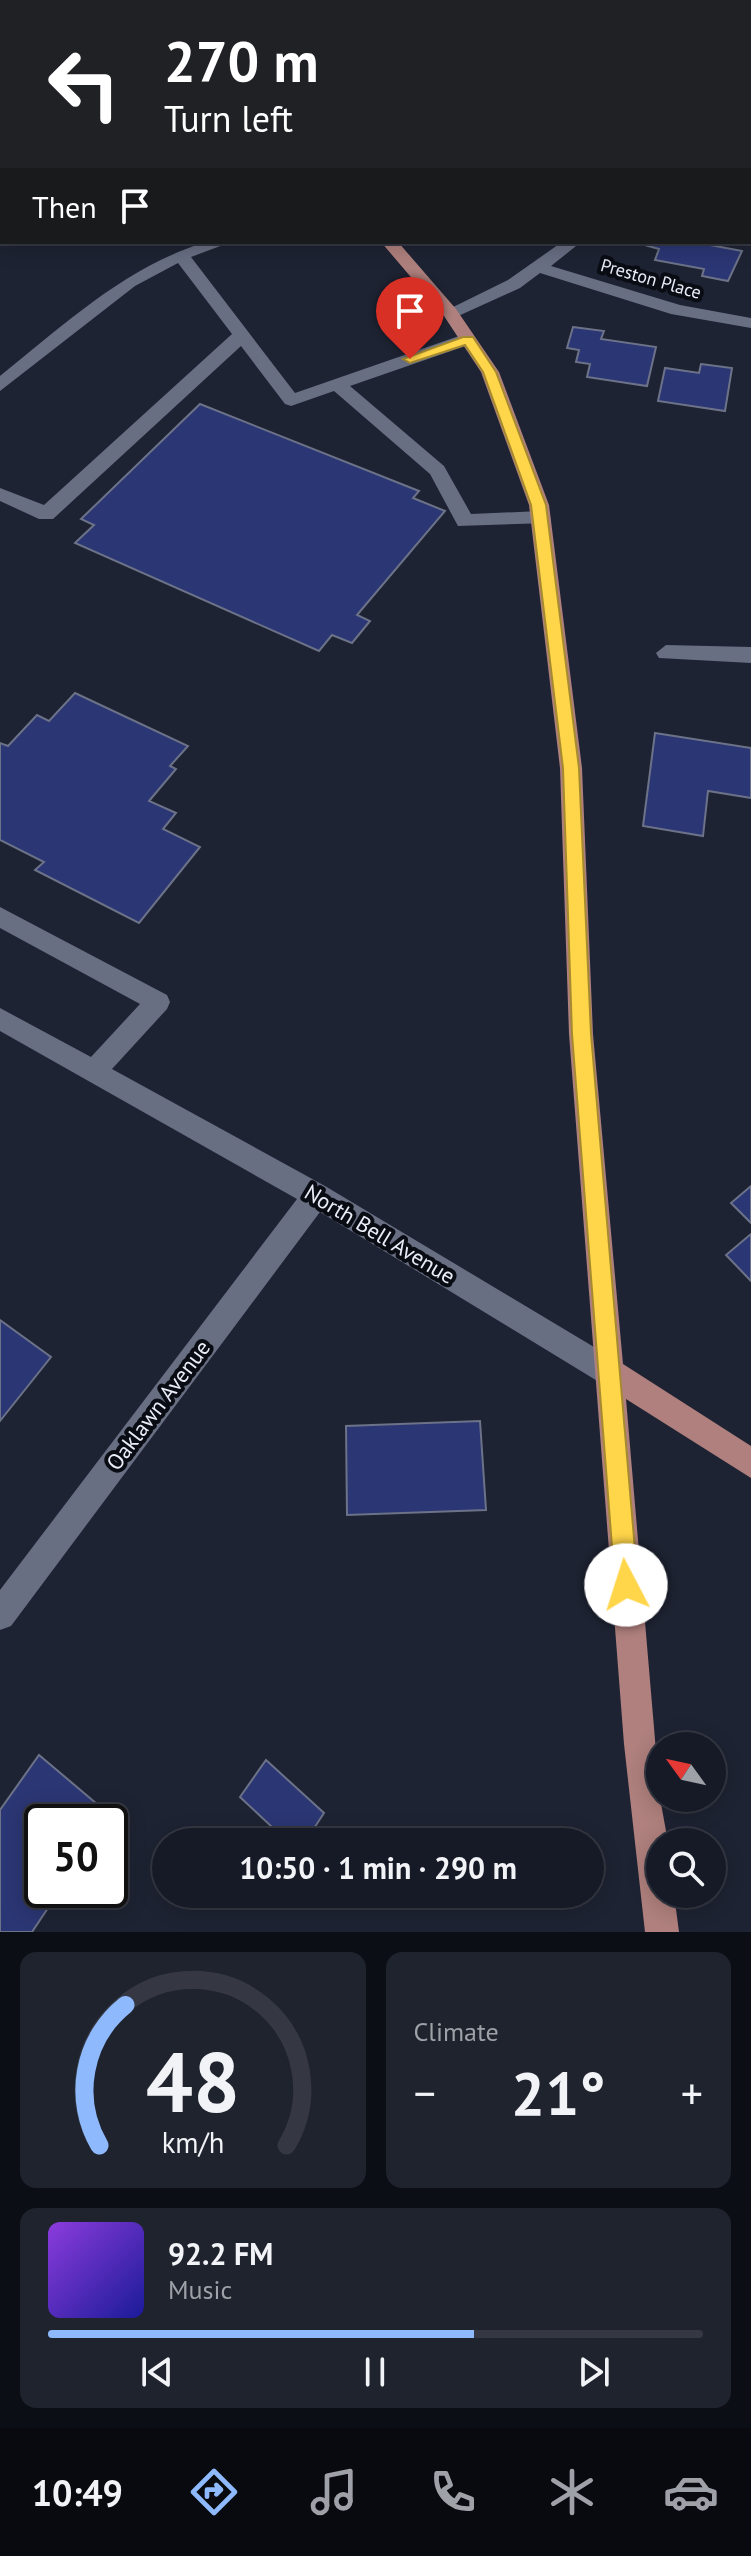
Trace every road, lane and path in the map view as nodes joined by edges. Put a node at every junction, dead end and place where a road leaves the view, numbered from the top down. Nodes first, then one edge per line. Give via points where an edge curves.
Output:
1 (217, 244) edge
2 (391, 244) edge
3 (571, 244) edge
4 (181, 255) junction
5 (541, 268) junction
6 (450, 313) junction
7 (751, 323) edge
8 (242, 335) junction
9 (468, 339) junction
10 (337, 384) junction
11 (0, 385) edge
12 (0, 494) edge
13 (541, 518) junction
14 (666, 653) dead end
15 (751, 655) edge
16 (0, 917) edge
17 (0, 1019) edge
18 (94, 1071) junction
19 (316, 1195) junction
20 (609, 1372) junction
21 (751, 1463) edge
22 (0, 1615) edge
23 (662, 1932) edge

1 - 4 street
2 - 6 main road
3 - 5 street
4 - 8 street
4 - 11 street via 129,282
5 - 6 street
5 - 7 street, Preston Place via 677,310
6 - 9 main road
8 - 10 street via 291,400
8 - 12 street via 46,514
9 - 10 street
9 - 13 main road via 490,372
10 - 13 street via 437,470 465,521
13 - 20 main road via 571,768 581,1034
14 - 15 street
16 - 18 street via 158,1002
17 - 18 street, North Bell Avenue
18 - 19 street, North Bell Avenue
19 - 20 street, North Bell Avenue
19 - 22 street, Oaklawn Avenue
20 - 21 main road, North Bell Avenue
20 - 23 main road via 640,1744

